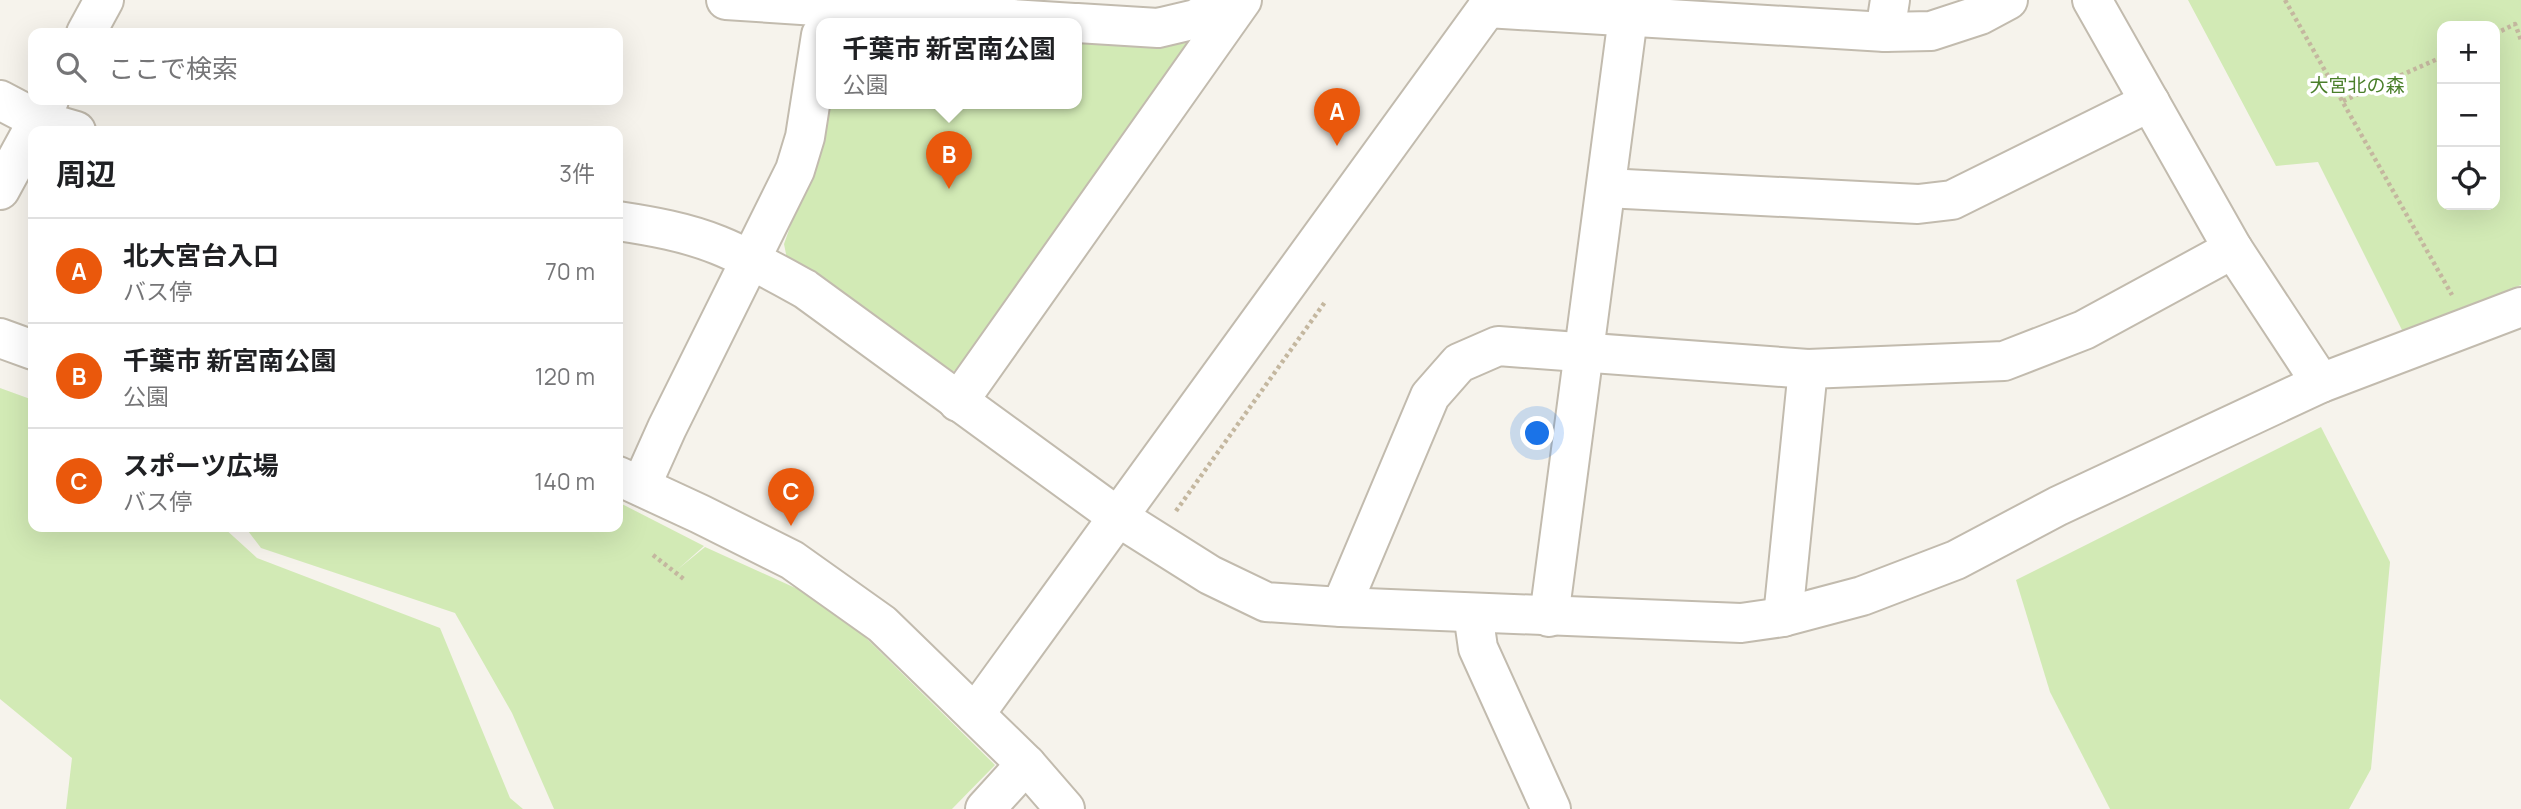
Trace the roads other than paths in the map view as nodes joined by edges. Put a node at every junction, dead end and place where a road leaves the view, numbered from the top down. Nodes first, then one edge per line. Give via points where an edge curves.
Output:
1 (104, 0) edge
2 (726, 0) edge
3 (1227, 0) edge
4 (1241, 0) edge
5 (2008, 0) edge
6 (2092, 0) edge
7 (1490, 4) edge
8 (824, 16) edge
9 (1888, 16) edge
10 (1628, 17) junction
11 (896, 18) edge
12 (1082, 23) edge
13 (89, 28) edge
14 (816, 67) edge
15 (0, 100) edge
16 (2150, 102) junction
17 (43, 110) edge
18 (34, 126) edge
19 (68, 126) edge
20 (28, 138) edge
21 (1606, 188) junction
22 (0, 190) edge
23 (623, 222) edge
24 (2233, 249) junction
25 (751, 260) junction
26 (2521, 307) edge
27 (0, 338) edge
28 (28, 348) edge
29 (1584, 353) junction
30 (1808, 369) junction
31 (2321, 383) junction
32 (958, 402) junction
33 (629, 481) edge
34 (1118, 517) junction
35 (1341, 607) junction
36 (1473, 613) junction
37 (1549, 617) junction
38 (1783, 617) junction
39 (975, 715) junction
40 (1026, 764) junction
41 (985, 809) edge
42 (1065, 809) edge
43 (1551, 809) edge

1 - 13 street
2 - 8 street
3 - 12 street via 1196,19 1158,28
4 - 32 street
5 - 9 street via 1931,31
6 - 16 street
7 - 10 street
7 - 34 street
8 - 11 street
9 - 10 street
10 - 21 street
14 - 25 street via 795,170
15 - 17 street
16 - 21 street via 1952,200 1918,204
16 - 24 street
17 - 18 street
17 - 19 street
20 - 22 street
21 - 29 street
23 - 25 street via 715,243
24 - 30 street via 2084,330 2004,361
24 - 31 street
25 - 32 street via 805,289
25 - 33 street via 667,428
26 - 31 street
27 - 28 street
29 - 30 street
29 - 35 street via 1499,346 1459,363 1430,396
29 - 37 street
30 - 38 street
31 - 38 street via 2058,506 1956,560 1862,596
32 - 34 street
33 - 39 street via 792,560 883,624
34 - 35 street via 1210,575 1266,602
34 - 39 street
35 - 36 street
36 - 37 street
36 - 43 street via 1478,648
37 - 38 street via 1741,623
39 - 40 street
40 - 41 street
40 - 42 street

